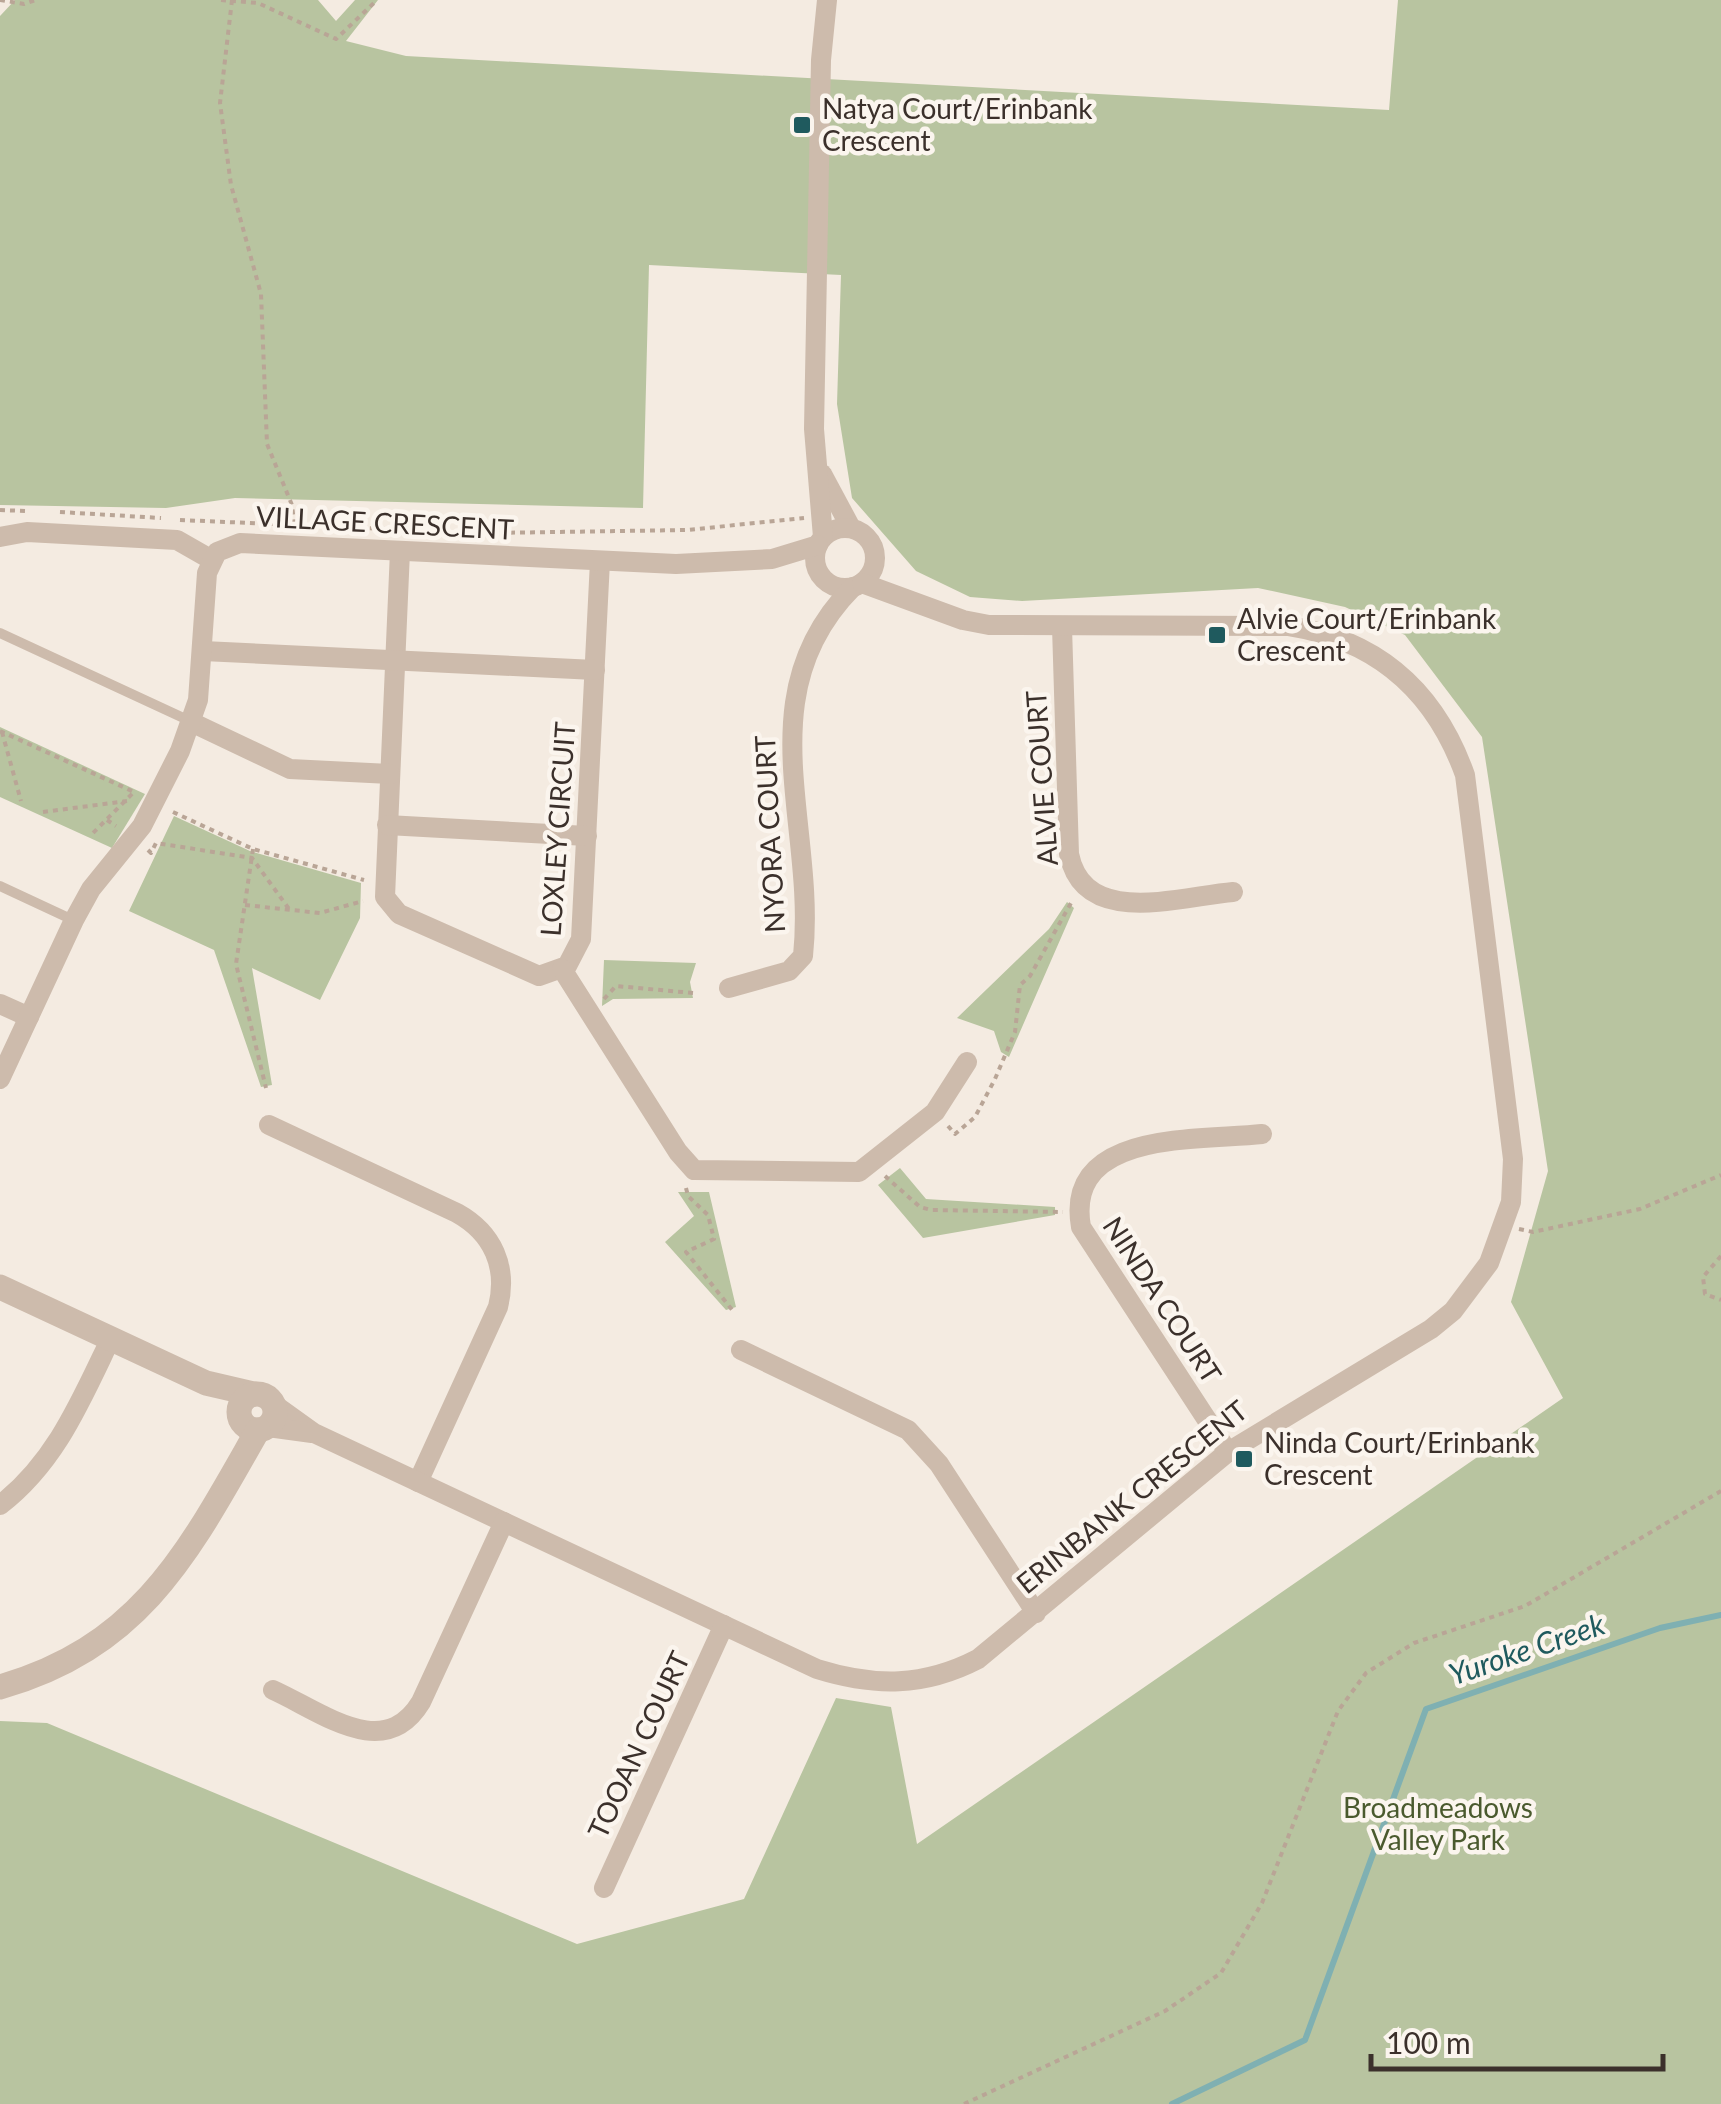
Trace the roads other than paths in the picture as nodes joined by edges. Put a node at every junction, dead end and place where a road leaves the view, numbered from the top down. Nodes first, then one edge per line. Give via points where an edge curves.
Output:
1 (827, 0) edge
2 (818, 462) junction
3 (851, 528) junction
4 (820, 533) junction
5 (0, 538) edge
6 (400, 551) junction
7 (876, 557) junction
8 (772, 558) junction
9 (212, 560) junction
10 (600, 561) junction
11 (822, 576) junction
12 (858, 585) junction
13 (919, 602) junction
14 (1062, 627) junction
15 (818, 630) junction
16 (0, 633) edge
17 (204, 651) junction
18 (396, 660) junction
19 (595, 670) junction
20 (191, 722) junction
21 (390, 774) junction
22 (386, 825) junction
23 (587, 836) junction
24 (0, 886) edge
25 (1234, 892) dead end
26 (74, 920) junction
27 (562, 968) junction
28 (729, 988) dead end
29 (0, 1004) edge
30 (29, 1018) junction
31 (967, 1062) dead end
32 (0, 1079) edge
33 (269, 1125) dead end
34 (1262, 1134) dead end
35 (0, 1287) edge
36 (111, 1338) junction
37 (741, 1350) dead end
38 (256, 1414) junction
39 (1228, 1452) junction
40 (418, 1482) junction
41 (0, 1504) edge
42 (504, 1522) junction
43 (1036, 1614) junction
44 (724, 1626) junction
45 (0, 1687) edge
46 (274, 1690) dead end
47 (604, 1888) dead end

1 - 2 street
2 - 3 street
2 - 4 street
3 - 4 street
3 - 7 street via 869,539
4 - 8 street, VILLAGE CRESCENT
4 - 11 street
5 - 9 street via 28,532 177,540
6 - 9 street, VILLAGE CRESCENT via 240,543
6 - 10 street, VILLAGE CRESCENT
6 - 18 street, LOXLEY CIRCUIT
7 - 12 street
7 - 13 street, ERINBANK CRESCENT
8 - 10 street, VILLAGE CRESCENT
8 - 11 street, VILLAGE CRESCENT
9 - 17 street
10 - 19 street, LOXLEY CIRCUIT
11 - 12 street
11 - 15 street, NYORA COURT
12 - 13 street, ERINBANK CRESCENT
12 - 15 street, NYORA COURT
13 - 14 street, ERINBANK CRESCENT via 989,625
14 - 25 street, ALVIE COURT via 1069,854 1080,886 1127,902
14 - 39 street, ERINBANK CRESCENT via 1289,626 1347,640 1390,664 1434,708 1456,749 1470,802 1513,1159 1504,1227 1473,1287 1431,1329
15 - 28 street, NYORA COURT via 792,710 803,956 789,971
16 - 20 lane
17 - 18 street
17 - 20 street
18 - 19 street
18 - 21 street, LOXLEY CIRCUIT
19 - 23 street, LOXLEY CIRCUIT
20 - 21 street via 290,769
20 - 26 street via 132,839
21 - 22 street, LOXLEY CIRCUIT
22 - 23 street
22 - 27 street, LOXLEY CIRCUIT via 386,898 398,914 530,974
23 - 27 street, LOXLEY CIRCUIT via 581,940
24 - 26 lane
26 - 30 street
27 - 31 street via 694,1170 868,1167 936,1112
29 - 30 street
30 - 32 street
33 - 40 street via 457,1212 494,1248 502,1279 498,1308
34 - 39 street, NINDA COURT via 1109,1156 1085,1178 1078,1212 1090,1243
35 - 36 street, ERINBANK CRESCENT
36 - 38 street, ERINBANK CRESCENT
36 - 41 street via 59,1442
37 - 43 street via 908,1430 939,1464
38 - 40 street, ERINBANK CRESCENT
38 - 45 street via 224,1490 180,1564 127,1619 70,1658
39 - 43 street, ERINBANK CRESCENT
40 - 42 street, ERINBANK CRESCENT
42 - 44 street, ERINBANK CRESCENT
42 - 46 street via 421,1702 402,1726 372,1733
43 - 44 street, ERINBANK CRESCENT via 978,1659 899,1684 832,1674
44 - 47 street, TOOAN COURT

